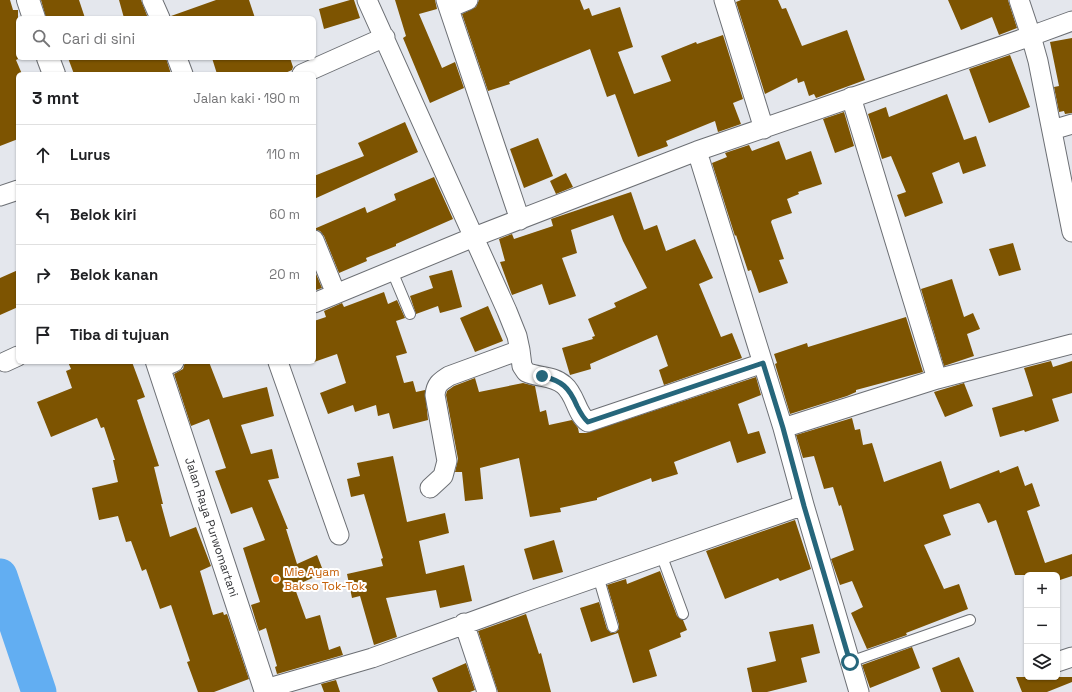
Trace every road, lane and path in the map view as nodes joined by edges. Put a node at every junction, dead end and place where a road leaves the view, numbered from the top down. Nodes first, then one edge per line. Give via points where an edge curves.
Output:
1 (28, 0) edge
2 (152, 0) edge
3 (367, 0) edge
4 (468, 0) edge
5 (724, 0) edge
6 (1019, 0) edge
7 (448, 4) edge
8 (33, 16) edge
9 (159, 16) edge
10 (1072, 22) edge
11 (1031, 36) junction
12 (385, 37) junction
13 (49, 60) edge
14 (178, 60) edge
15 (53, 72) edge
16 (182, 72) edge
17 (306, 72) edge
18 (851, 97) junction
19 (1072, 124) edge
20 (764, 129) junction
21 (1052, 130) junction
22 (697, 151) junction
23 (16, 191) edge
24 (0, 196) edge
25 (520, 220) junction
26 (1072, 232) edge
27 (474, 237) junction
28 (316, 245) edge
29 (392, 271) junction
30 (336, 294) junction
31 (316, 303) edge
32 (410, 314) dead end
33 (1072, 344) edge
34 (520, 350) junction
35 (763, 363) junction
36 (164, 364) edge
37 (279, 364) edge
38 (937, 379) junction
39 (783, 428) junction
40 (430, 488) dead end
41 (804, 506) junction
42 (339, 535) dead end
43 (661, 554) junction
44 (598, 576) junction
45 (683, 614) dead end
46 (970, 620) dead end
47 (464, 623) junction
48 (613, 627) dead end
49 (1072, 657) edge
50 (1060, 661) edge
51 (850, 662) junction
52 (266, 691) edge
53 (487, 692) edge
54 (859, 692) edge

1 - 8 street
2 - 9 street
3 - 12 street
4 - 7 street
5 - 20 street
6 - 11 street
7 - 25 street
10 - 11 street
11 - 18 street
11 - 21 street
12 - 17 street
12 - 27 street
13 - 15 street
14 - 16 street
18 - 20 street
18 - 38 street
19 - 21 street
20 - 22 street
21 - 26 street
22 - 25 street
22 - 35 street
23 - 24 street
25 - 27 street
27 - 29 street
27 - 34 street via 514,329
28 - 30 street
29 - 30 street
29 - 32 lane
30 - 31 street
33 - 38 street
34 - 35 street via 522,366 526,372 555,379 565,386 588,422
34 - 40 street via 449,376 438,383 435,395 447,462 443,476
35 - 39 street
36 - 52 street, Jalan Raya Purwomartani
37 - 42 street
38 - 39 street
39 - 41 street
41 - 43 street
41 - 51 street
43 - 44 street
43 - 45 lane
44 - 47 street
44 - 48 lane
46 - 51 lane
47 - 52 street via 372,658
47 - 53 street
49 - 50 street
51 - 54 street

